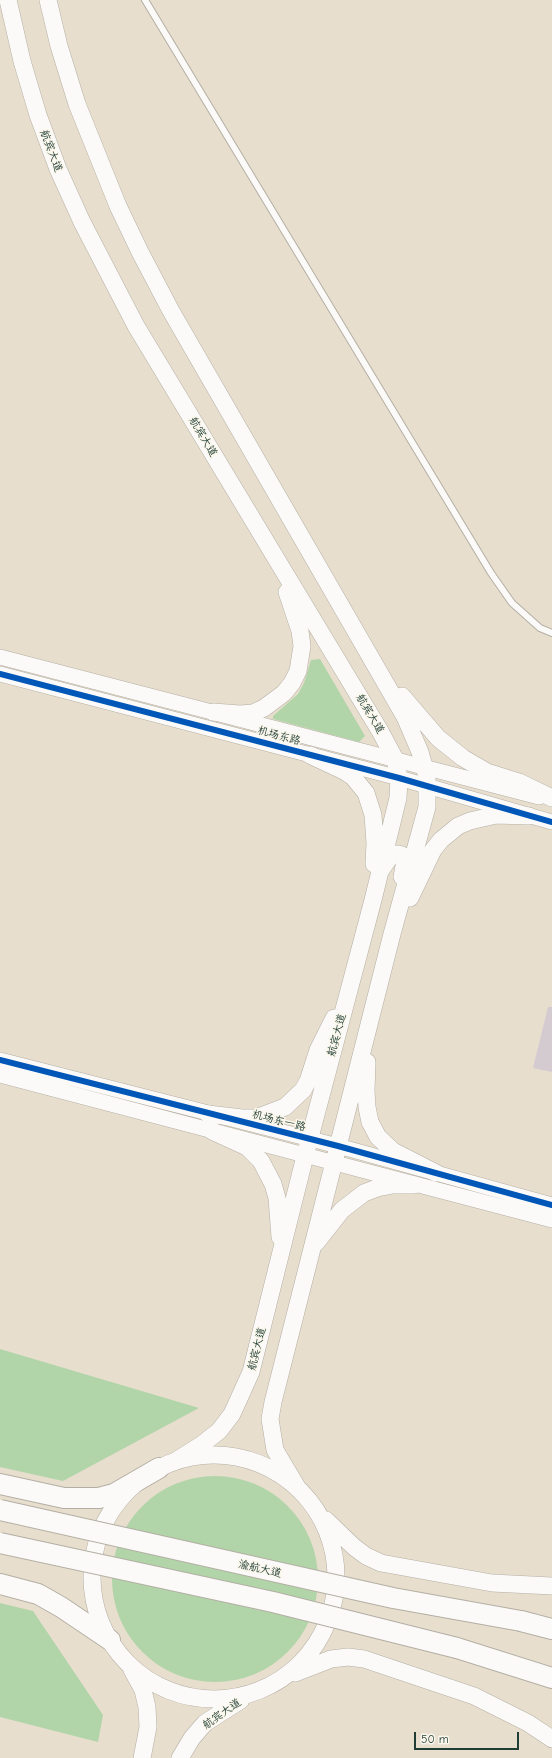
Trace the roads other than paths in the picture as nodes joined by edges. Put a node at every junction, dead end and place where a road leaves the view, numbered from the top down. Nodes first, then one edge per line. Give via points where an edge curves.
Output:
1 (8, 0) edge
2 (48, 0) edge
3 (145, 0) edge
4 (274, 554) junction
5 (552, 633) edge
6 (0, 656) edge
7 (376, 666) junction
8 (0, 674) edge
9 (213, 712) junction
10 (310, 755) junction
11 (394, 759) junction
12 (425, 768) junction
13 (399, 778) junction
14 (428, 786) junction
15 (552, 799) edge
16 (529, 816) junction
17 (552, 822) edge
18 (379, 874) junction
19 (373, 900) junction
20 (392, 934) junction
21 (348, 991) junction
22 (369, 1024) junction
23 (0, 1060) edge
24 (0, 1075) edge
25 (208, 1114) junction
26 (212, 1132) junction
27 (310, 1139) junction
28 (338, 1146) junction
29 (305, 1156) junction
30 (333, 1164) junction
31 (436, 1173) junction
32 (414, 1185) junction
33 (552, 1205) edge
34 (552, 1220) edge
35 (312, 1249) junction
36 (281, 1251) junction
37 (167, 1465) junction
38 (0, 1484) edge
39 (302, 1493) junction
40 (0, 1510) edge
41 (0, 1543) edge
42 (0, 1584) edge
43 (552, 1586) edge
44 (521, 1621) junction
45 (552, 1625) edge
46 (552, 1629) edge
47 (110, 1640) junction
48 (457, 1648) junction
49 (131, 1666) junction
50 (552, 1668) edge
51 (284, 1678) junction
52 (552, 1678) edge
53 (254, 1693) junction
54 (552, 1739) edge
55 (142, 1758) edge
56 (180, 1758) edge

1 - 4 main road, 航宾大道 via 38,115 58,169 82,222 136,326
2 - 7 main road via 77,104 118,206 140,252
3 - 5 lane via 491,573 512,603 535,624
4 - 9 main road via 300,631 302,646 298,671 284,693 264,708 253,713
4 - 11 main road, 航宾大道 via 380,731
6 - 9 street, 机场东路
7 - 12 main road via 414,735
7 - 15 main road via 450,749 487,772 519,782
8 - 10 street, 机场东路
9 - 11 street, 机场东路
10 - 13 street, 机场东路
10 - 19 main road via 344,770 353,777 370,802 375,836
11 - 12 street, 机场东路
11 - 13 main road, 航宾大道
12 - 14 main road
12 - 15 street, 机场东路
13 - 14 street, 机场东路
13 - 18 main road, 航宾大道 via 398,798
14 - 16 street, 机场东路
14 - 20 main road via 427,807
16 - 17 street, 机场东路
16 - 20 main road via 483,817 470,821 448,834 434,850
18 - 19 main road, 航宾大道
18 - 20 main road via 392,854 404,858
19 - 21 main road, 航宾大道
20 - 22 main road
21 - 25 main road via 318,1050 308,1081 295,1100 285,1107 256,1118
21 - 27 main road, 航宾大道
22 - 28 main road
22 - 31 main road via 366,1090 370,1122 378,1137 393,1151
23 - 25 street, 机场东一路
24 - 26 street
25 - 27 street, 机场东一路
26 - 29 street
26 - 36 main road via 247,1147 268,1172 277,1198
27 - 28 street, 机场东一路
27 - 29 main road, 航宾大道
28 - 30 main road
28 - 31 street, 机场东一路
29 - 30 street
29 - 36 main road, 航宾大道
30 - 32 street
30 - 35 main road
31 - 33 street, 机场东一路
32 - 34 street
32 - 35 main road via 393,1185 364,1193 342,1210
35 - 39 main road via 270,1419 275,1450
36 - 37 main road, 航宾大道 via 251,1372 232,1414 218,1431 201,1445
37 - 38 highway via 114,1494 99,1498 64,1498
37 - 39 main road via 207,1455 240,1458 271,1469
37 - 47 main road, 航宾大道 via 132,1487 108,1517 100,1537 94,1557 95,1600
39 - 43 main road via 343,1538 366,1556 381,1563 492,1583
39 - 51 main road via 324,1525 330,1540 336,1570 334,1600 318,1642
40 - 44 highway, 渝航大道, bridge via 393,1598
41 - 48 highway, bridge via 273,1602
42 - 47 highway via 38,1594
44 - 45 highway
44 - 46 highway
47 - 49 main road, 航宾大道
48 - 50 highway
48 - 52 highway
49 - 53 main road via 157,1685 188,1697 221,1699
49 - 55 main road via 143,1690 147,1707 148,1726
51 - 53 main road
51 - 54 main road via 331,1659 364,1659 474,1696 528,1723
53 - 56 main road, 航宾大道 via 205,1723

